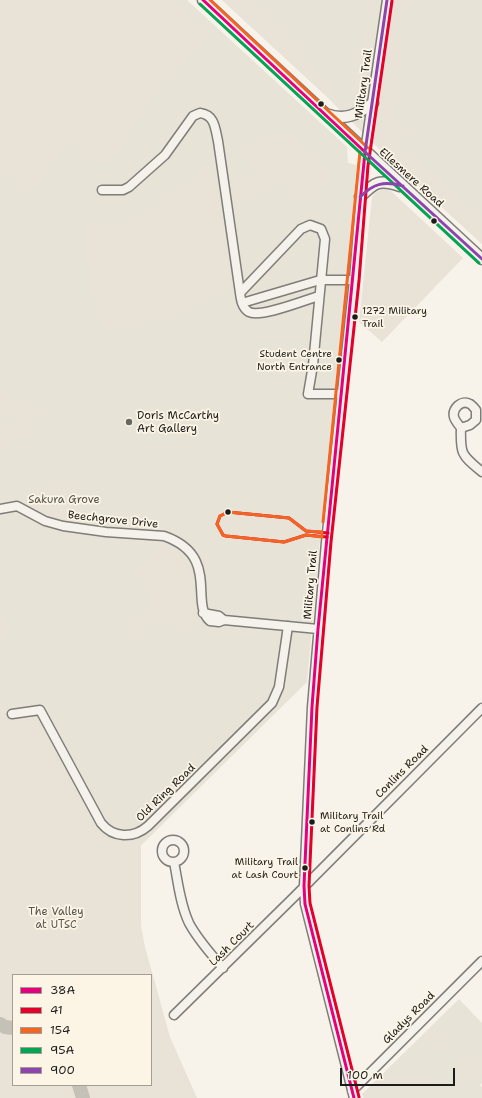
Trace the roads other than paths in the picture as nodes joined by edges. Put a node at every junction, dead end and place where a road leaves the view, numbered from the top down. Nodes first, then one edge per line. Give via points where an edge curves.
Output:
1 (203, 0) edge
2 (387, 0) edge
3 (373, 103) junction
4 (324, 114) junction
5 (365, 152) junction
6 (403, 186) junction
7 (102, 190) dead end
8 (360, 197) junction
9 (482, 259) edge
10 (320, 280) junction
11 (354, 280) junction
12 (240, 293) junction
13 (319, 296) junction
14 (242, 303) junction
15 (342, 394) junction
16 (461, 428) dead end
17 (482, 472) edge
18 (0, 509) edge
19 (288, 626) junction
20 (318, 629) junction
21 (482, 708) edge
22 (12, 714) dead end
23 (174, 862) dead end
24 (304, 886) junction
25 (482, 961) edge
26 (223, 968) junction
27 (174, 1016) dead end
28 (353, 1095) edge

1 - 4 main road, Ellesmere Road
2 - 3 street, Military Trail
3 - 4 main road via 361,112 349,116 338,118
3 - 5 street, Military Trail
4 - 5 main road, Ellesmere Road
5 - 6 main road, Ellesmere Road
5 - 8 street, Military Trail
6 - 8 main road via 378,182
6 - 9 main road, Ellesmere Road
7 - 12 street via 123,190 129,187 164,155 193,116 200,113 210,116 218,141
8 - 11 street, Military Trail
10 - 11 street
10 - 12 street via 325,237 321,229 310,225 300,229
10 - 13 street
10 - 14 street
11 - 15 street, Military Trail
12 - 14 street
13 - 14 street via 256,314 246,309
13 - 15 street via 308,394
15 - 20 street, Military Trail
16 - 17 street via 460,450 467,460
18 - 19 street, Beechgrove Drive via 17,506 45,521 59,525 106,532 164,536 182,546 197,564 203,613 219,616 221,621
19 - 20 street
19 - 22 street, Old Ring Road via 279,689 272,703 148,826 135,834 117,834 103,825 40,710
20 - 24 street, Military Trail
21 - 24 street, Conlins Road
23 - 26 street via 183,907 189,921 203,944
24 - 26 street, Lash Court
24 - 28 street, Military Trail via 305,904
25 - 28 street, Gladys Road
26 - 27 street, Lash Court

